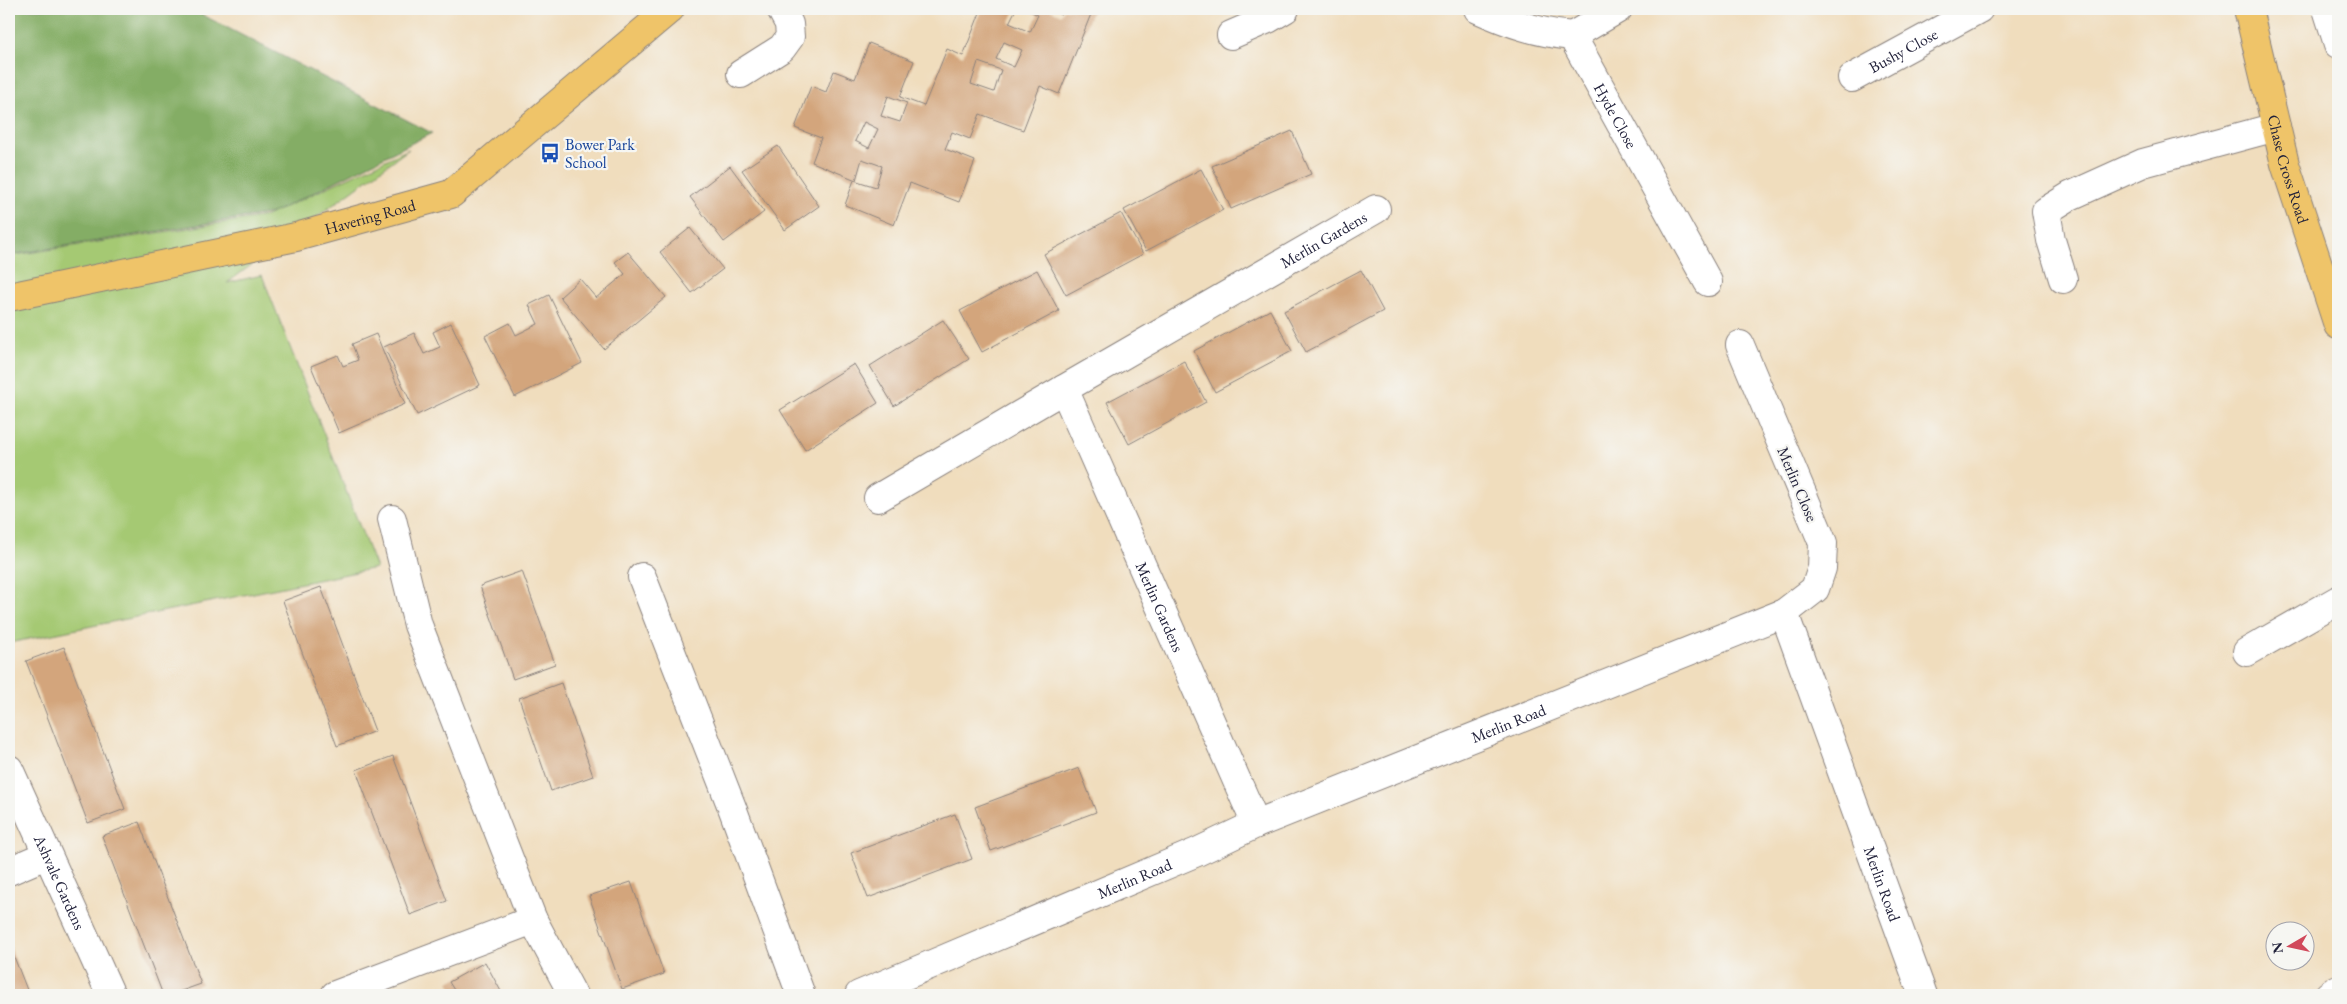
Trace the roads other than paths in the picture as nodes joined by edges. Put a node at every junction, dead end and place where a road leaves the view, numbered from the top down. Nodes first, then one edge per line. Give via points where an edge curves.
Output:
1 (670, 9) edge
2 (780, 9) edge
3 (1285, 9) edge
4 (1478, 9) edge
5 (1618, 9) edge
6 (1979, 9) edge
7 (2248, 9) edge
8 (2327, 9) edge
9 (1231, 36) dead end
10 (1572, 36) junction
11 (2338, 44) edge
12 (741, 74) dead end
13 (1852, 78) dead end
14 (2276, 127) junction
15 (1376, 209) dead end
16 (2063, 280) dead end
17 (1708, 282) dead end
18 (2333, 294) edge
19 (9, 297) edge
20 (2338, 326) edge
21 (1740, 345) dead end
22 (1064, 389) junction
23 (878, 498) dead end
24 (392, 519) dead end
25 (642, 577) dead end
26 (2338, 600) edge
27 (1784, 614) junction
28 (2247, 652) dead end
29 (9, 769) edge
30 (1256, 824) junction
31 (46, 855) junction
32 (9, 871) edge
33 (533, 920) junction
34 (2338, 989) edge
35 (111, 995) edge
36 (335, 995) edge
37 (573, 995) edge
38 (801, 995) edge
39 (859, 995) edge
40 (1923, 995) edge
41 (2329, 995) edge

1 - 19 main road, Havering Road via 451,194 296,237
2 - 12 street via 789,24 790,38 782,48
3 - 9 street
4 - 10 street via 1511,24 1546,34
5 - 10 street
6 - 13 street, Bushy Close
7 - 14 main road, Chase Cross Road
8 - 11 street
10 - 17 street, Hyde Close
14 - 16 street via 2143,163 2070,196 2046,211
14 - 18 main road, Chase Cross Road via 2285,164
15 - 22 street, Merlin Gardens
18 - 20 main road, Chase Cross Road
21 - 27 street, Merlin Close via 1823,543 1822,568 1815,589
22 - 23 street, Merlin Gardens
22 - 30 street, Merlin Gardens
24 - 33 street via 418,626
25 - 38 street
26 - 28 street
27 - 30 street, Merlin Road
27 - 40 street, Merlin Road
29 - 31 street, Ashvale Gardens
30 - 39 street, Merlin Road
31 - 32 street
31 - 35 street, Ashvale Gardens
33 - 36 street
33 - 37 street
34 - 41 street

